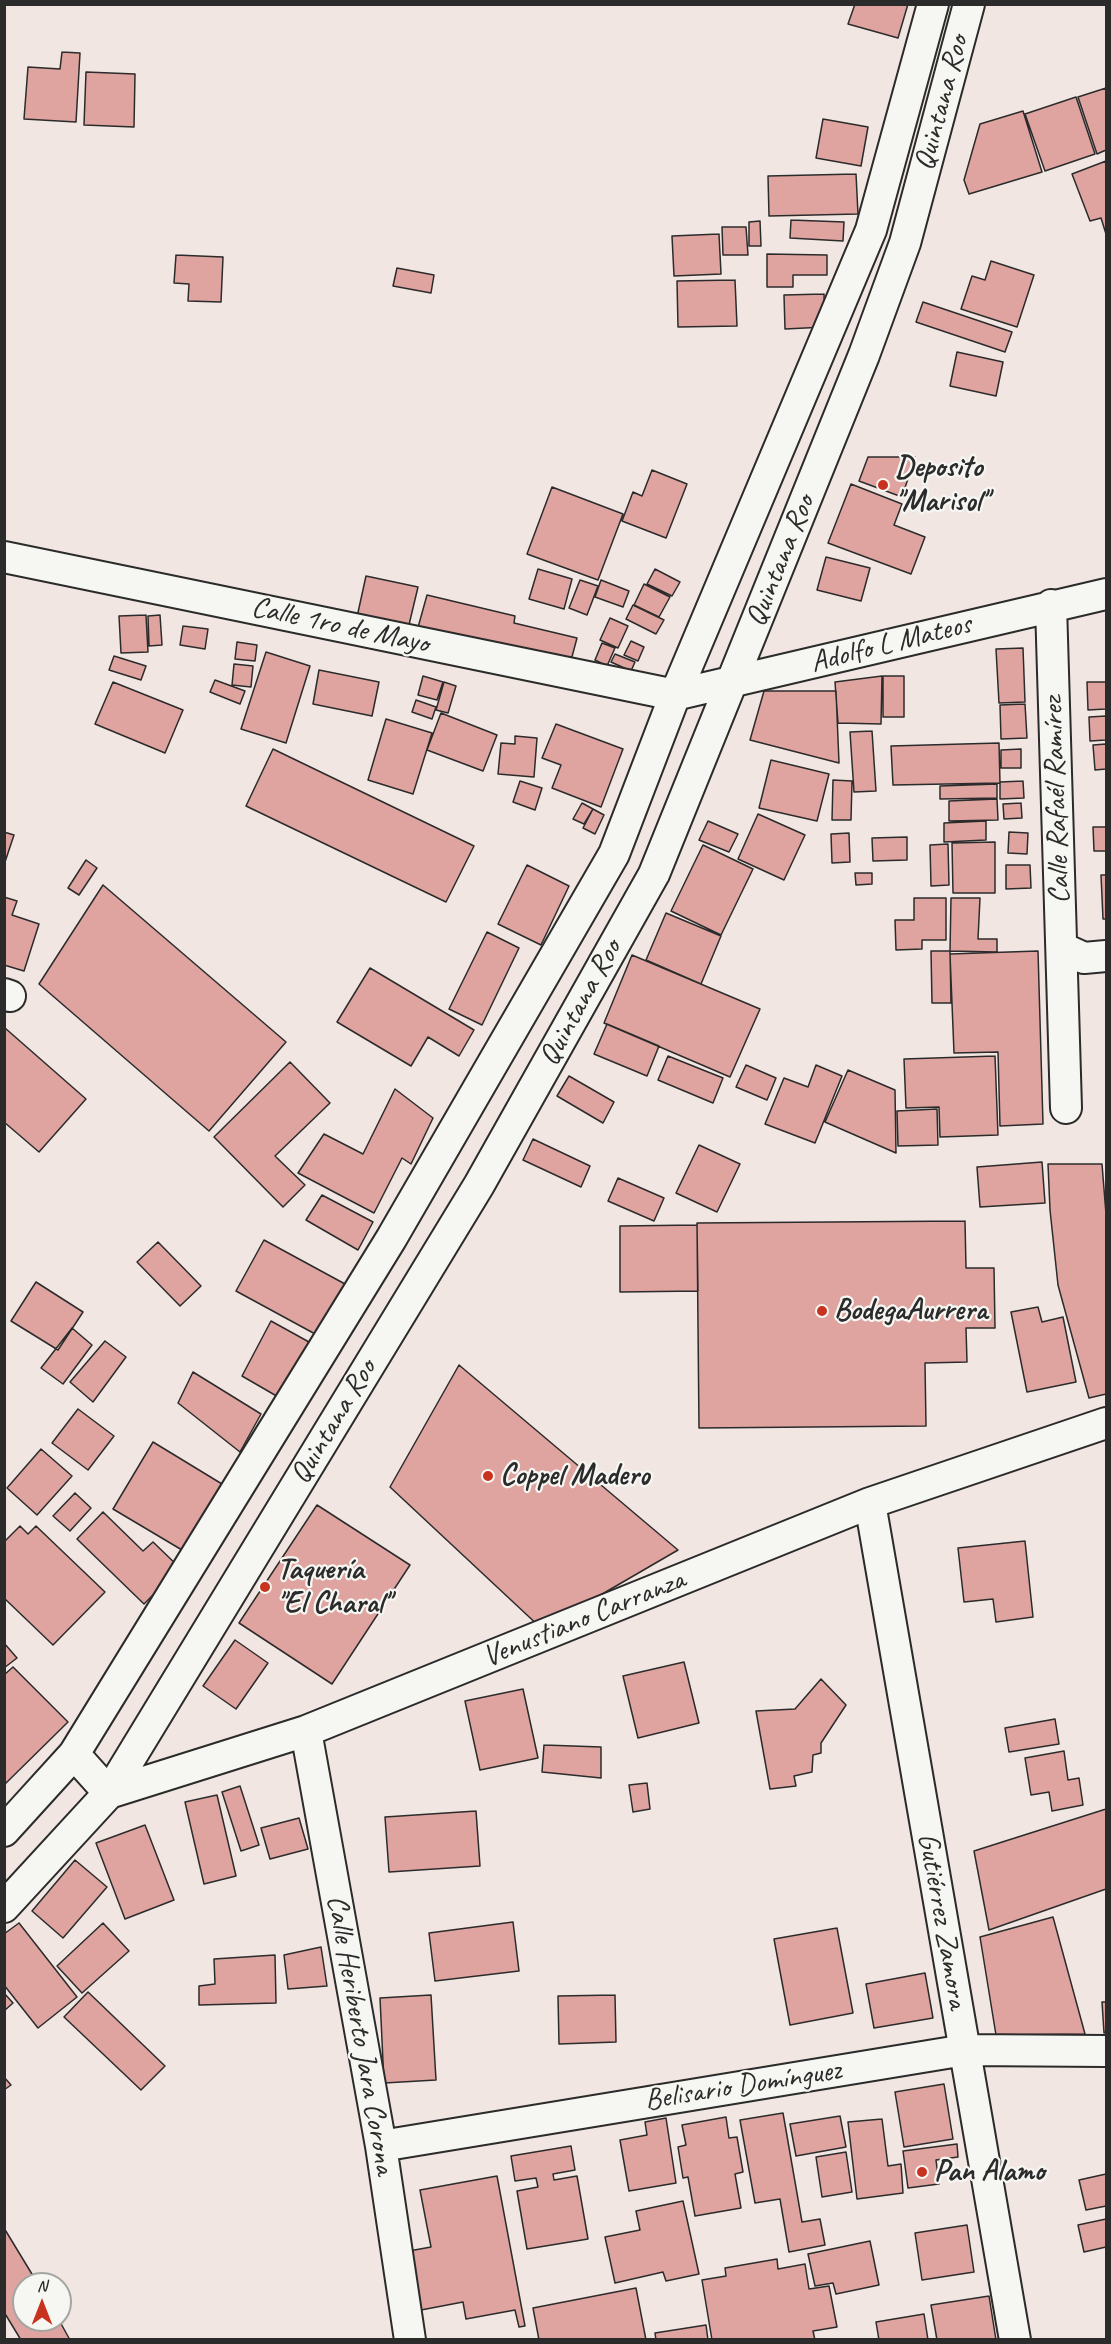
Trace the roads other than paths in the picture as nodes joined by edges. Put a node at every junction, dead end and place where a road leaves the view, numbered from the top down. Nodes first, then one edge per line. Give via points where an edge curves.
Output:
1 (933, 4) edge
2 (969, 4) edge
3 (902, 117) junction
4 (936, 126) junction
5 (4, 557) edge
6 (1107, 594) edge
7 (1051, 605) junction
8 (731, 684) junction
9 (675, 694) junction
10 (1062, 948) junction
11 (1107, 956) edge
12 (1066, 1108) dead end
13 (1107, 1423) edge
14 (870, 1503) junction
15 (306, 1731) junction
16 (74, 1754) junction
17 (109, 1793) junction
18 (4, 1831) edge
19 (4, 1907) edge
20 (965, 2050) junction
21 (1107, 2050) edge
22 (381, 2146) junction
23 (410, 2340) edge
24 (1015, 2340) edge

1 - 3 street, Quintana Roo
2 - 4 street, Quintana Roo
3 - 4 street
3 - 9 street, Quintana Roo via 871,230
4 - 8 street, Quintana Roo via 904,243 864,356
5 - 9 street, Calle 1ro de Mayo
6 - 7 street, Adolfo L Mateos
7 - 8 street, Adolfo L Mateos
7 - 10 street, Calle Rafaél Ramírez
8 - 9 street, Adolfo L Mateos
8 - 17 street, Quintana Roo via 654,874 479,1185
9 - 16 street, Quintana Roo via 614,854 391,1239
10 - 11 street, Calle Rafaél Ramírez via 1084,958
10 - 12 street
13 - 14 street, Venustiano Carranza
14 - 15 street, Venustiano Carranza
14 - 20 street, Gutiérrez Zamora
15 - 17 street, Venustiano Carranza
15 - 22 street, Calle Heriberto Jara Corona
16 - 17 street
16 - 18 street, Quintana Roo
17 - 19 street, Quintana Roo
20 - 21 street, Belisario Domínguez
20 - 22 street, Belisario Domínguez
20 - 24 street, Gutiérrez Zamora
22 - 23 street, Calle Heriberto Jara Corona

